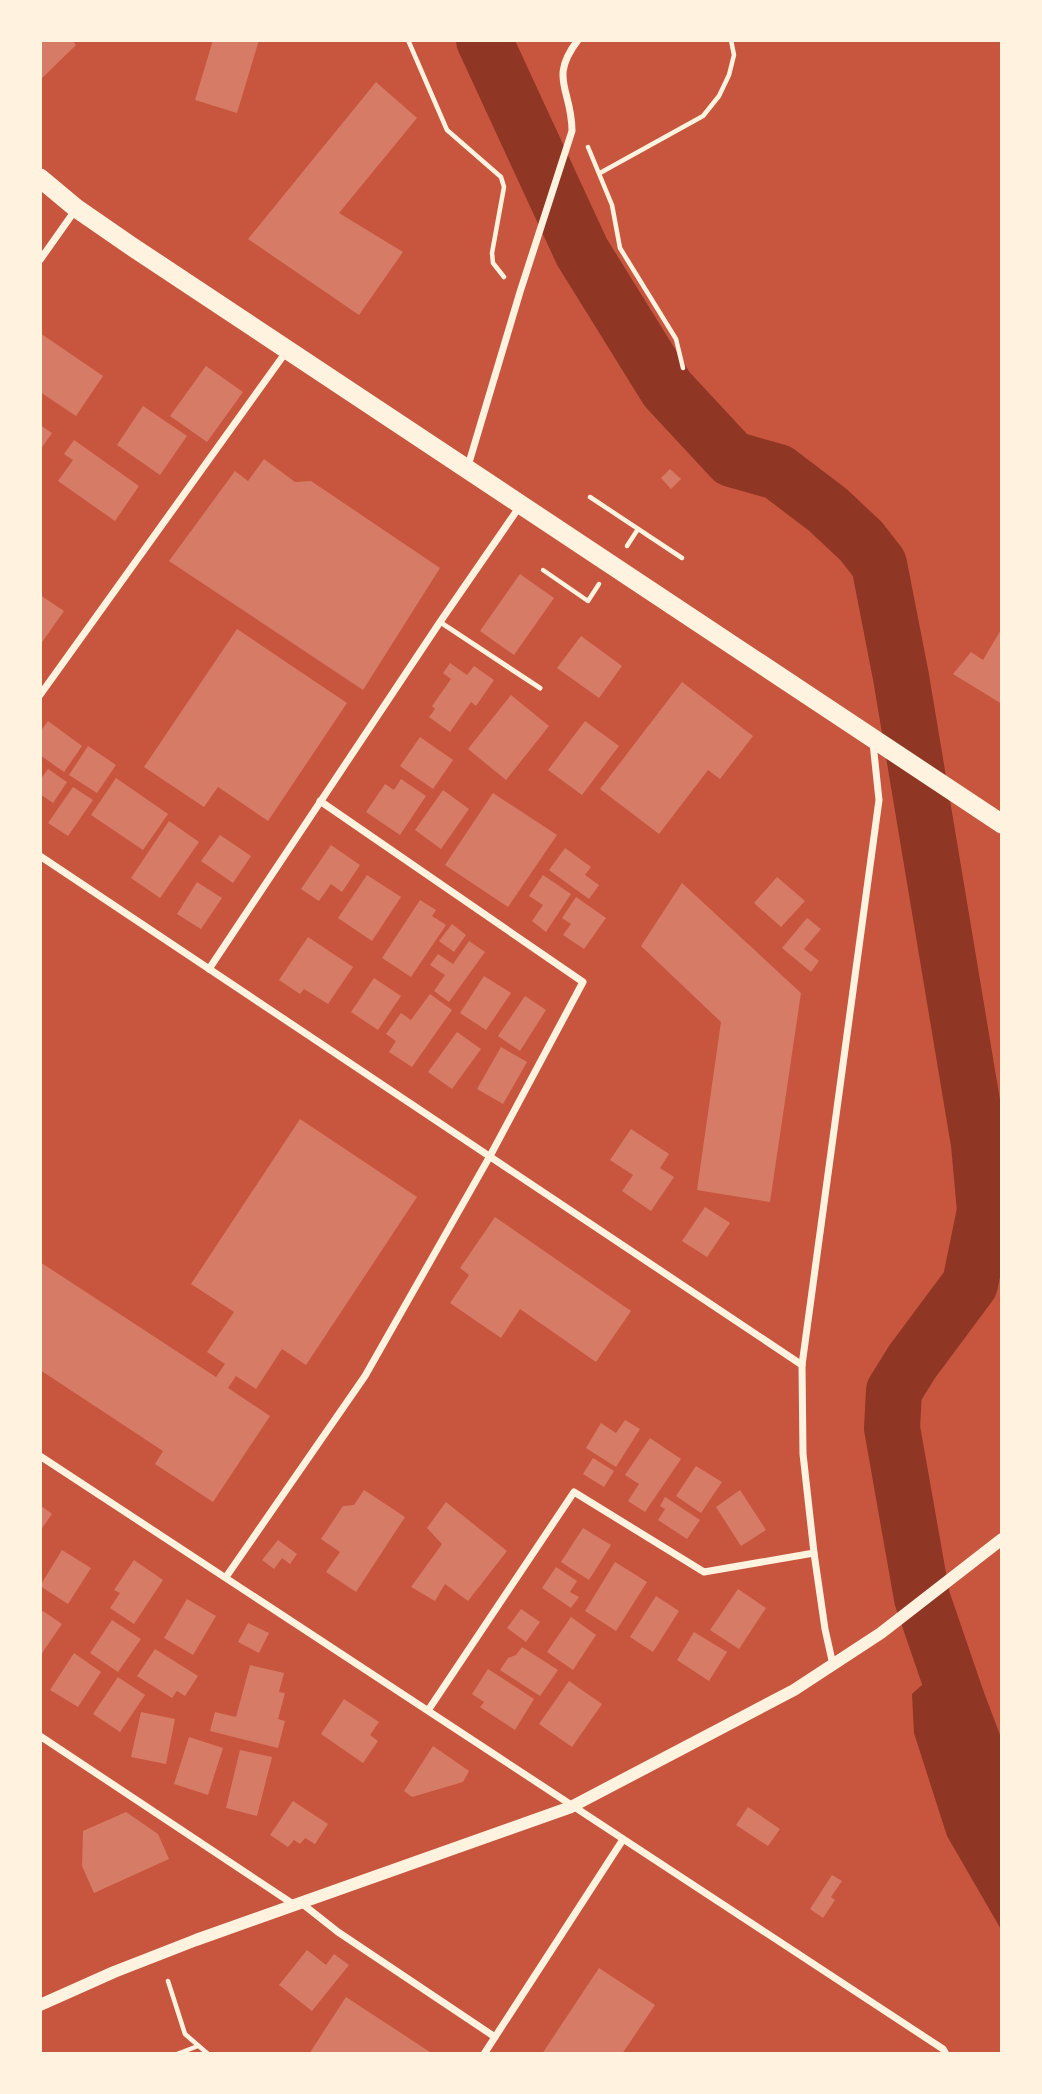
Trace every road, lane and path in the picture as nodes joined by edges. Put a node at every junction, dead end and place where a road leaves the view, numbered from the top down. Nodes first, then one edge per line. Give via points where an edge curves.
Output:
1 (408, 40) edge
2 (578, 40) edge
3 (731, 40) edge
4 (588, 147) dead end
5 (600, 173) junction
6 (40, 178) edge
7 (76, 208) junction
8 (40, 261) edge
9 (505, 277) dead end
10 (288, 349) junction
11 (682, 368) dead end
12 (467, 470) junction
13 (590, 497) dead end
14 (520, 506) junction
15 (682, 558) dead end
16 (543, 570) dead end
17 (588, 601) dead end
18 (440, 622) junction
19 (540, 688) dead end
20 (40, 695) edge
21 (879, 742) junction
22 (320, 801) junction
23 (1002, 824) edge
24 (40, 856) edge
25 (209, 969) junction
26 (490, 1156) junction
27 (802, 1365) junction
28 (40, 1456) edge
29 (1002, 1539) edge
30 (814, 1553) junction
31 (226, 1577) junction
32 (833, 1666) junction
33 (429, 1709) junction
34 (40, 1736) edge
35 (571, 1807) junction
36 (622, 1841) junction
37 (297, 1903) junction
38 (168, 1981) dead end
39 (40, 2005) edge
40 (495, 2037) junction
41 (198, 2046) junction
42 (177, 2054) edge
43 (208, 2054) edge
44 (484, 2054) edge
45 (946, 2054) edge

1 - 9 path via 447,130 501,177 492,253
2 - 12 street via 565,57 561,76 572,111 572,131
3 - 5 path via 734,55 729,75 703,116
4 - 5 path
5 - 11 path via 620,248 676,339
6 - 7 highway
7 - 8 street
7 - 10 highway
10 - 12 highway
10 - 20 street
12 - 14 highway
13 - 15 path
14 - 18 street
14 - 21 highway
16 - 17 path
18 - 19 lane
18 - 22 street
21 - 23 highway
21 - 27 street via 879,800
22 - 25 street
22 - 26 street via 583,982
24 - 25 street
25 - 26 street
26 - 27 street
26 - 31 street via 365,1376
27 - 30 street via 803,1454
28 - 31 street
29 - 32 street
30 - 32 street
30 - 33 street via 704,1572 574,1492
31 - 33 street
32 - 35 street via 752,1714
33 - 35 street
34 - 37 street
35 - 36 street
35 - 37 street
36 - 40 street
36 - 45 street
37 - 39 street
37 - 40 street
38 - 41 path via 185,2034
40 - 44 street
41 - 42 path
41 - 43 path

